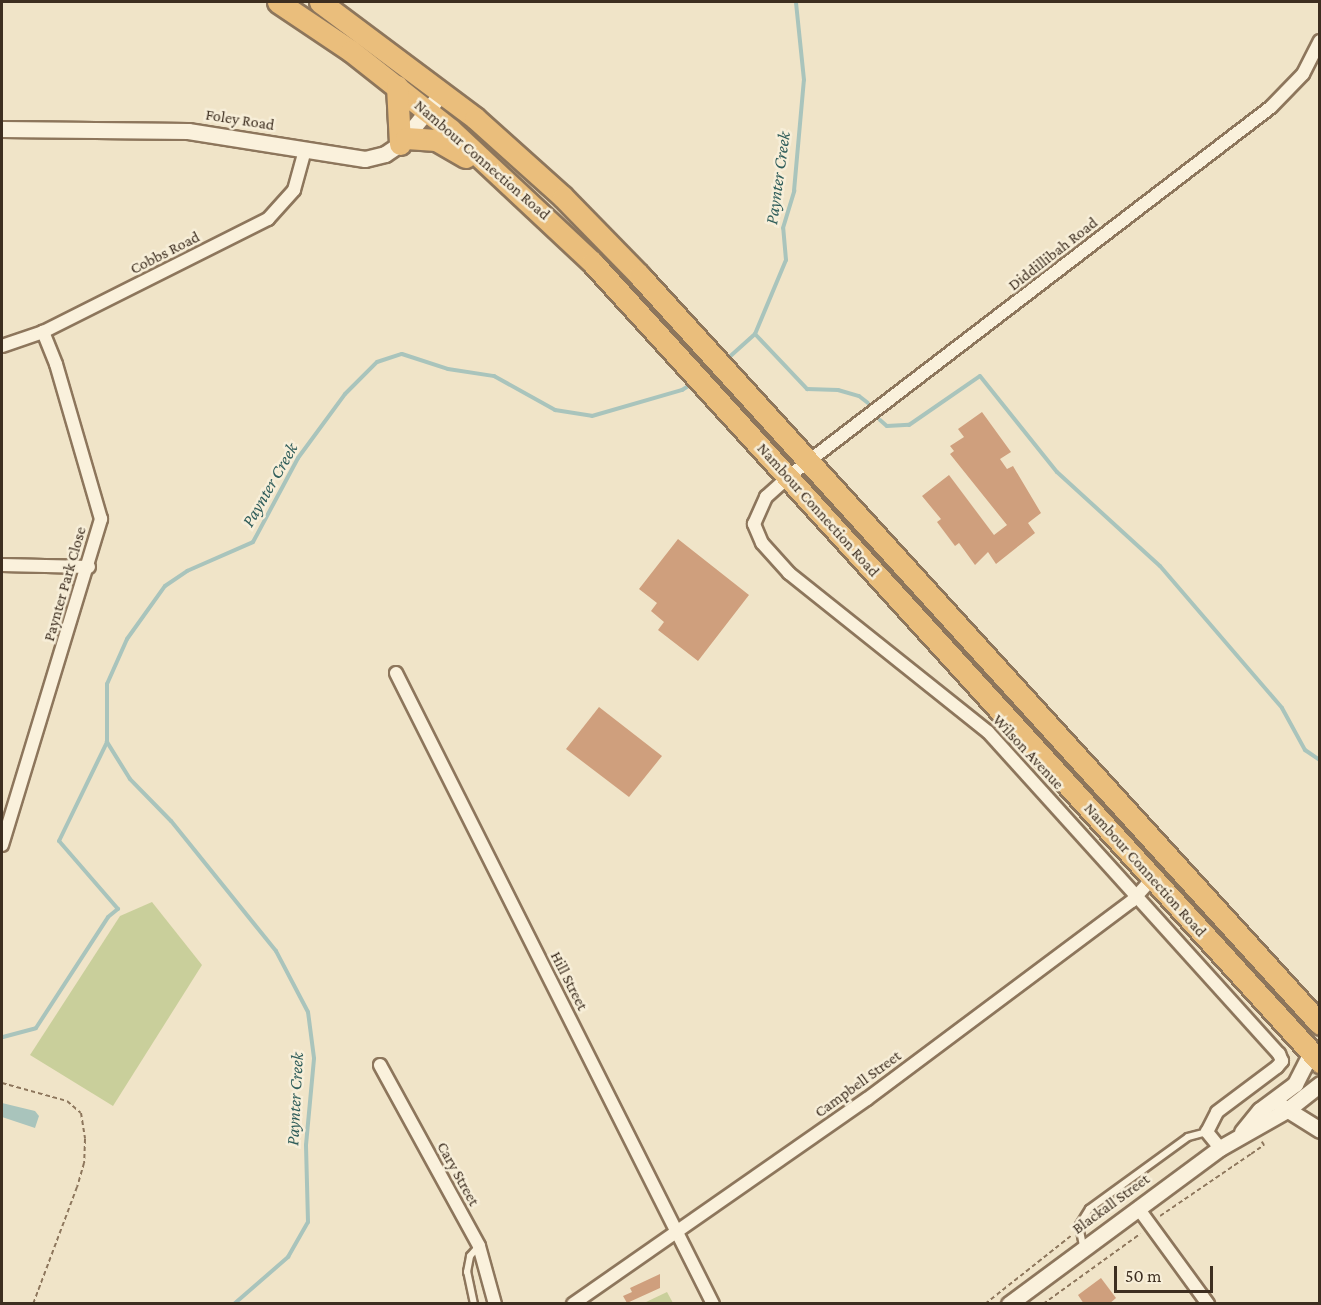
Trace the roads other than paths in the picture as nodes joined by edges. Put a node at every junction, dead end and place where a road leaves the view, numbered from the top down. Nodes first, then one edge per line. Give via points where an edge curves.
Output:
1 (278, 2) edge
2 (320, 2) edge
3 (1319, 45) edge
4 (397, 86) junction
5 (443, 91) junction
6 (428, 111) junction
7 (2, 129) edge
8 (403, 141) junction
9 (305, 150) junction
10 (526, 198) junction
11 (43, 332) junction
12 (2, 346) edge
13 (809, 461) junction
14 (788, 477) junction
15 (2, 565) edge
16 (89, 567) junction
17 (396, 673) dead end
18 (2, 845) edge
19 (1152, 879) junction
20 (1136, 897) junction
21 (1301, 1005) junction
22 (1320, 1024) edge
23 (1317, 1050) edge
24 (380, 1065) dead end
25 (1320, 1084) edge
26 (1272, 1101) junction
27 (1287, 1110) junction
28 (1320, 1131) edge
29 (1208, 1132) junction
30 (1238, 1138) junction
31 (1220, 1148) junction
32 (1138, 1208) junction
33 (677, 1230) junction
34 (479, 1246) junction
35 (1083, 1247) junction
36 (474, 1304) edge
37 (495, 1304) edge
38 (573, 1304) edge
39 (713, 1304) edge
40 (1009, 1304) edge
41 (1208, 1304) edge

1 - 4 highway, Nambour Connection Road
2 - 5 highway, Nambour Connection Road
3 - 13 street, Diddillibah Road via 1303,74 1271,107
4 - 6 highway, Nambour Connection Road
4 - 8 highway
5 - 6 street, Foley Road
5 - 13 highway, Nambour Connection Road via 554,189
6 - 8 street, Foley Road
6 - 10 highway, Nambour Connection Road
7 - 9 street, Foley Road via 188,131
8 - 9 street, Foley Road via 385,154 365,159
8 - 10 highway via 436,140 457,149 484,172
9 - 11 street, Cobbs Road via 294,190 268,219
10 - 14 highway, Nambour Connection Road via 592,262
11 - 12 street, Cobbs Road
11 - 16 street, Paynter Park Close via 101,519
13 - 14 street, Diddillibah Road
13 - 21 highway, Nambour Connection Road
14 - 19 highway, Nambour Connection Road
14 - 20 street, Wilson Avenue via 766,497 756,514 756,534 768,552 789,573 968,713
15 - 16 street
16 - 18 street, Paynter Park Close
17 - 33 street, Hill Street
19 - 20 street, Campbell Street
19 - 23 highway, Nambour Connection Road
20 - 29 street, Wilson Avenue via 1282,1061 1217,1112
20 - 33 street, Campbell Street via 867,1099
21 - 22 highway, Nambour Connection Road
21 - 23 street
23 - 26 street, Blackall Street via 1295,1084
24 - 34 street, Cary Street
25 - 27 street, Blackall Street
26 - 27 street
26 - 30 street, Blackall Street
27 - 28 street
27 - 30 street, Blackall Street
29 - 31 street
29 - 35 lane via 1188,1137 1089,1209 1079,1225
30 - 31 street, Blackall Street
31 - 32 street, Blackall Street
32 - 35 street, Blackall Street
32 - 41 street
33 - 38 street, Campbell Street
33 - 39 street, Hill Street
34 - 36 lane via 470,1256 466,1272
34 - 37 street, Cary Street
35 - 40 street, Blackall Street

